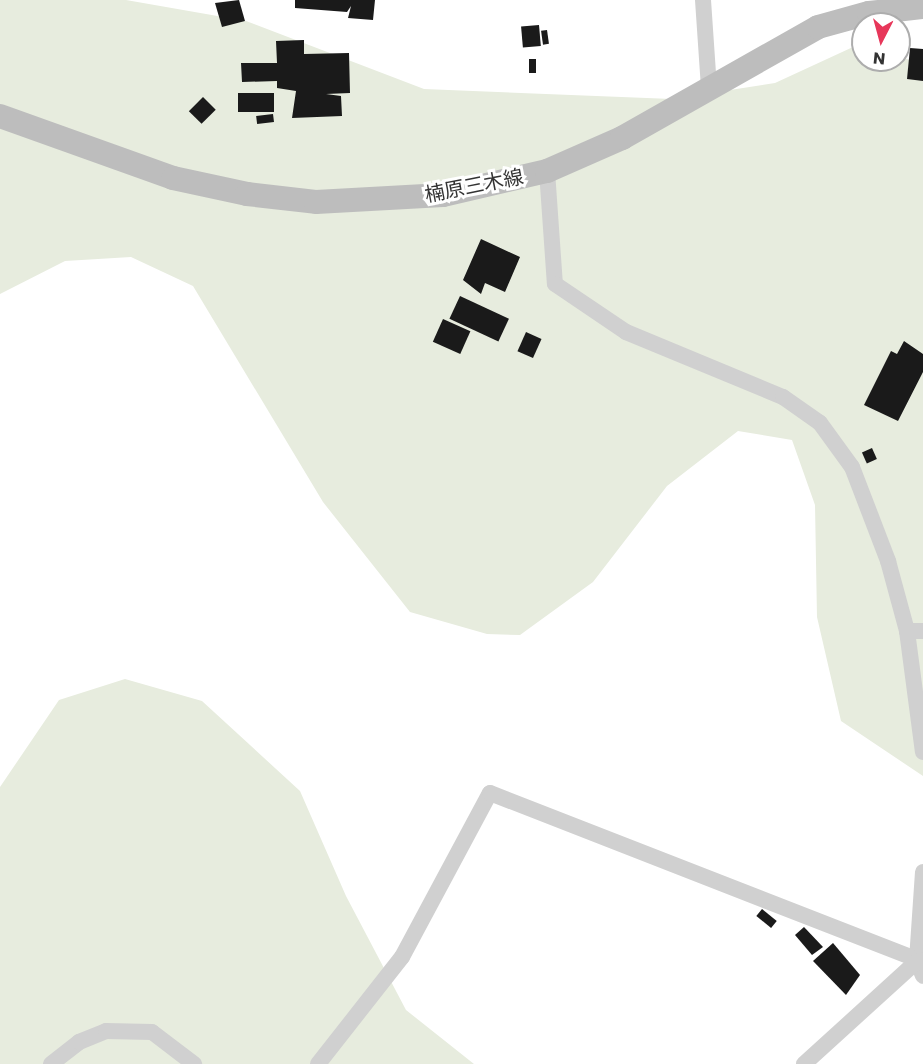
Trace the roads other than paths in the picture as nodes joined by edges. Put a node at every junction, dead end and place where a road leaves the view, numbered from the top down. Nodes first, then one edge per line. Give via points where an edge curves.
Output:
1 (703, 0) edge
2 (923, 7) edge
3 (709, 87) junction
4 (0, 116) edge
5 (547, 171) junction
6 (915, 631) edge
7 (923, 752) edge
8 (923, 872) edge
9 (921, 966) edge
10 (51, 1064) edge
11 (195, 1064) edge
12 (318, 1064) edge
13 (804, 1064) edge

1 - 3 street
2 - 3 main road, 楠原三木線 via 869,13 818,27
3 - 5 main road, 楠原三木線 via 622,138
4 - 5 main road, 楠原三木線 via 173,178 316,202 443,195
5 - 6 street via 555,284 626,332 783,397 820,423 852,467
6 - 7 street
8 - 9 street
9 - 12 street via 490,793 402,957
9 - 13 street
10 - 11 street via 78,1042 106,1031 152,1032

